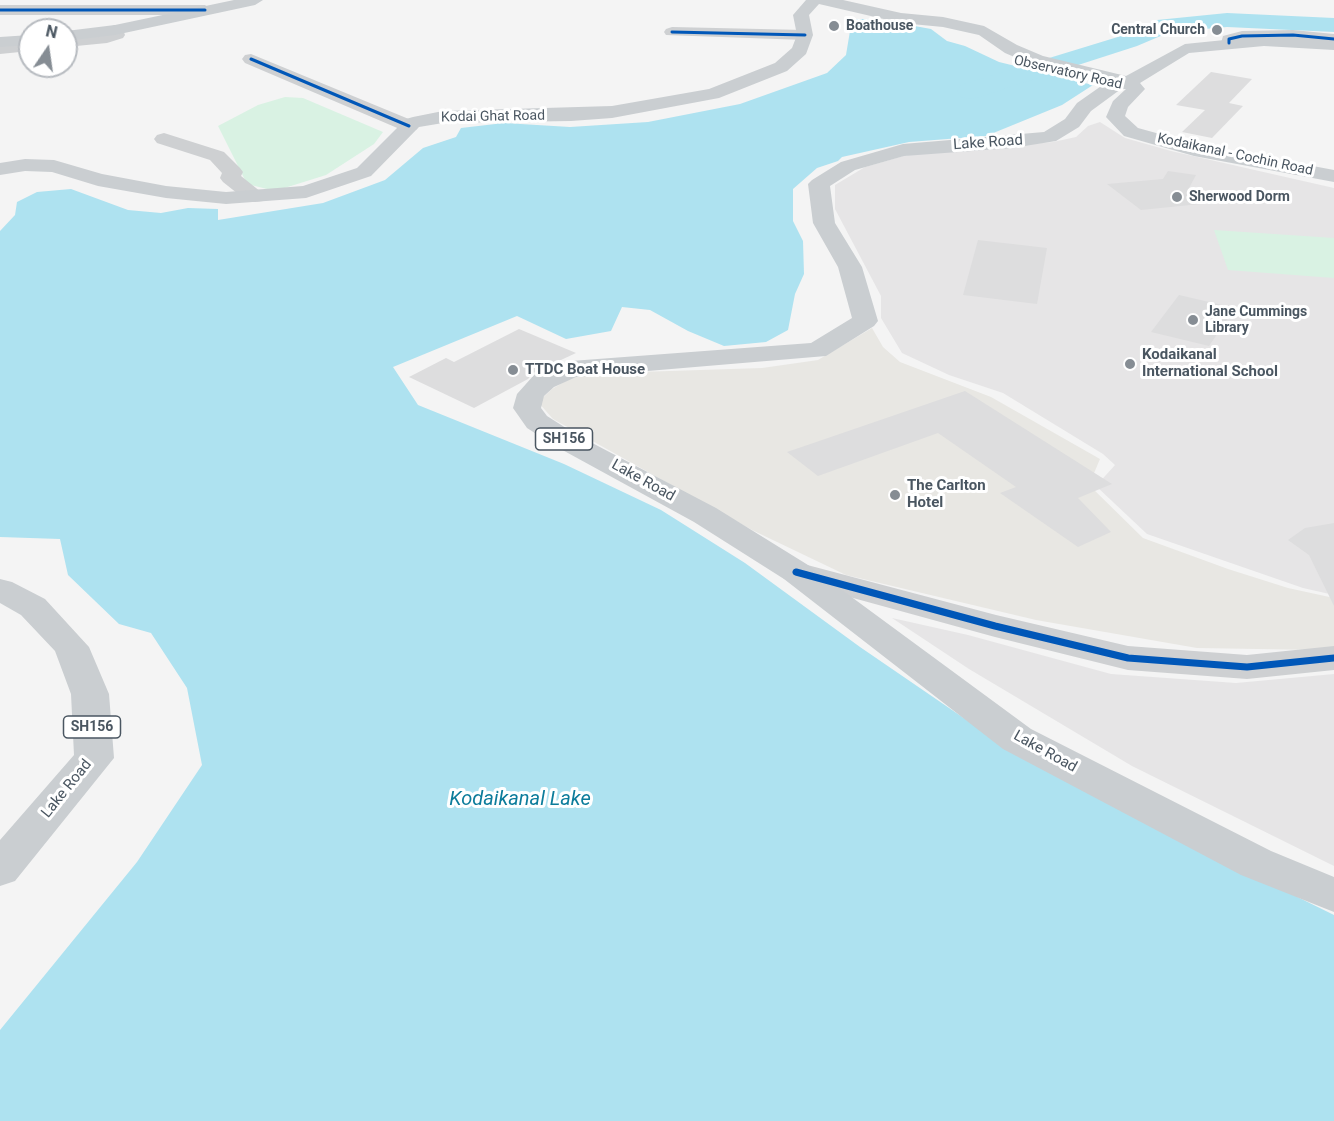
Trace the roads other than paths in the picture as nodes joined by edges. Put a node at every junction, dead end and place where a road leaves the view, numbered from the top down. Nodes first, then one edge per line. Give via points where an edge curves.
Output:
1 (255, 0) edge
2 (814, 0) edge
3 (823, 0) edge
4 (0, 10) edge
5 (205, 10) junction
6 (115, 30) junction
7 (672, 32) dead end
8 (78, 35) edge
9 (805, 35) junction
10 (1334, 39) edge
11 (18, 40) edge
12 (78, 41) edge
13 (0, 42) edge
14 (1229, 43) junction
15 (1334, 45) edge
16 (18, 47) edge
17 (0, 49) edge
18 (251, 59) dead end
19 (1113, 82) junction
20 (409, 126) junction
21 (165, 139) dead end
22 (0, 169) edge
23 (1334, 176) edge
24 (255, 196) junction
25 (796, 572) junction
26 (0, 589) edge
27 (1334, 658) edge
28 (0, 869) edge
29 (1334, 895) edge

1 - 5 main road
2 - 9 main road, Kodai Ghat Road via 801,15
3 - 19 main road, Observatory Road via 965,34 1009,59
4 - 5 street
5 - 6 main road
6 - 8 main road
6 - 12 street via 117,35 108,38
7 - 9 street
9 - 20 main road, Kodai Ghat Road via 800,50 781,67 713,94 612,112 443,117
10 - 14 street via 1242,36 1229,39
11 - 13 main road
14 - 15 main road, SH156
14 - 19 main road, SH156 via 1185,49
16 - 17 street
18 - 20 street
19 - 23 main road, Kodaikanal - Cochin Road via 1120,105 1115,117 1131,132 1194,150
19 - 25 main road, Lake Road / SH156 via 1072,123 1049,137 903,150 848,166 819,184 824,223 850,267 865,321 817,350 571,369 544,381 531,394 527,408 537,422 705,515
20 - 24 main road via 364,172 306,192
21 - 24 street via 218,156 233,172 230,178
22 - 24 main road via 54,166 98,180 166,192 226,198
25 - 27 street via 1128,658 1247,667
25 - 29 main road, Lake Road / SH156 via 1017,739 1256,863
26 - 28 main road, Lake Road / SH156 via 33,607 71,647 90,694 94,758

